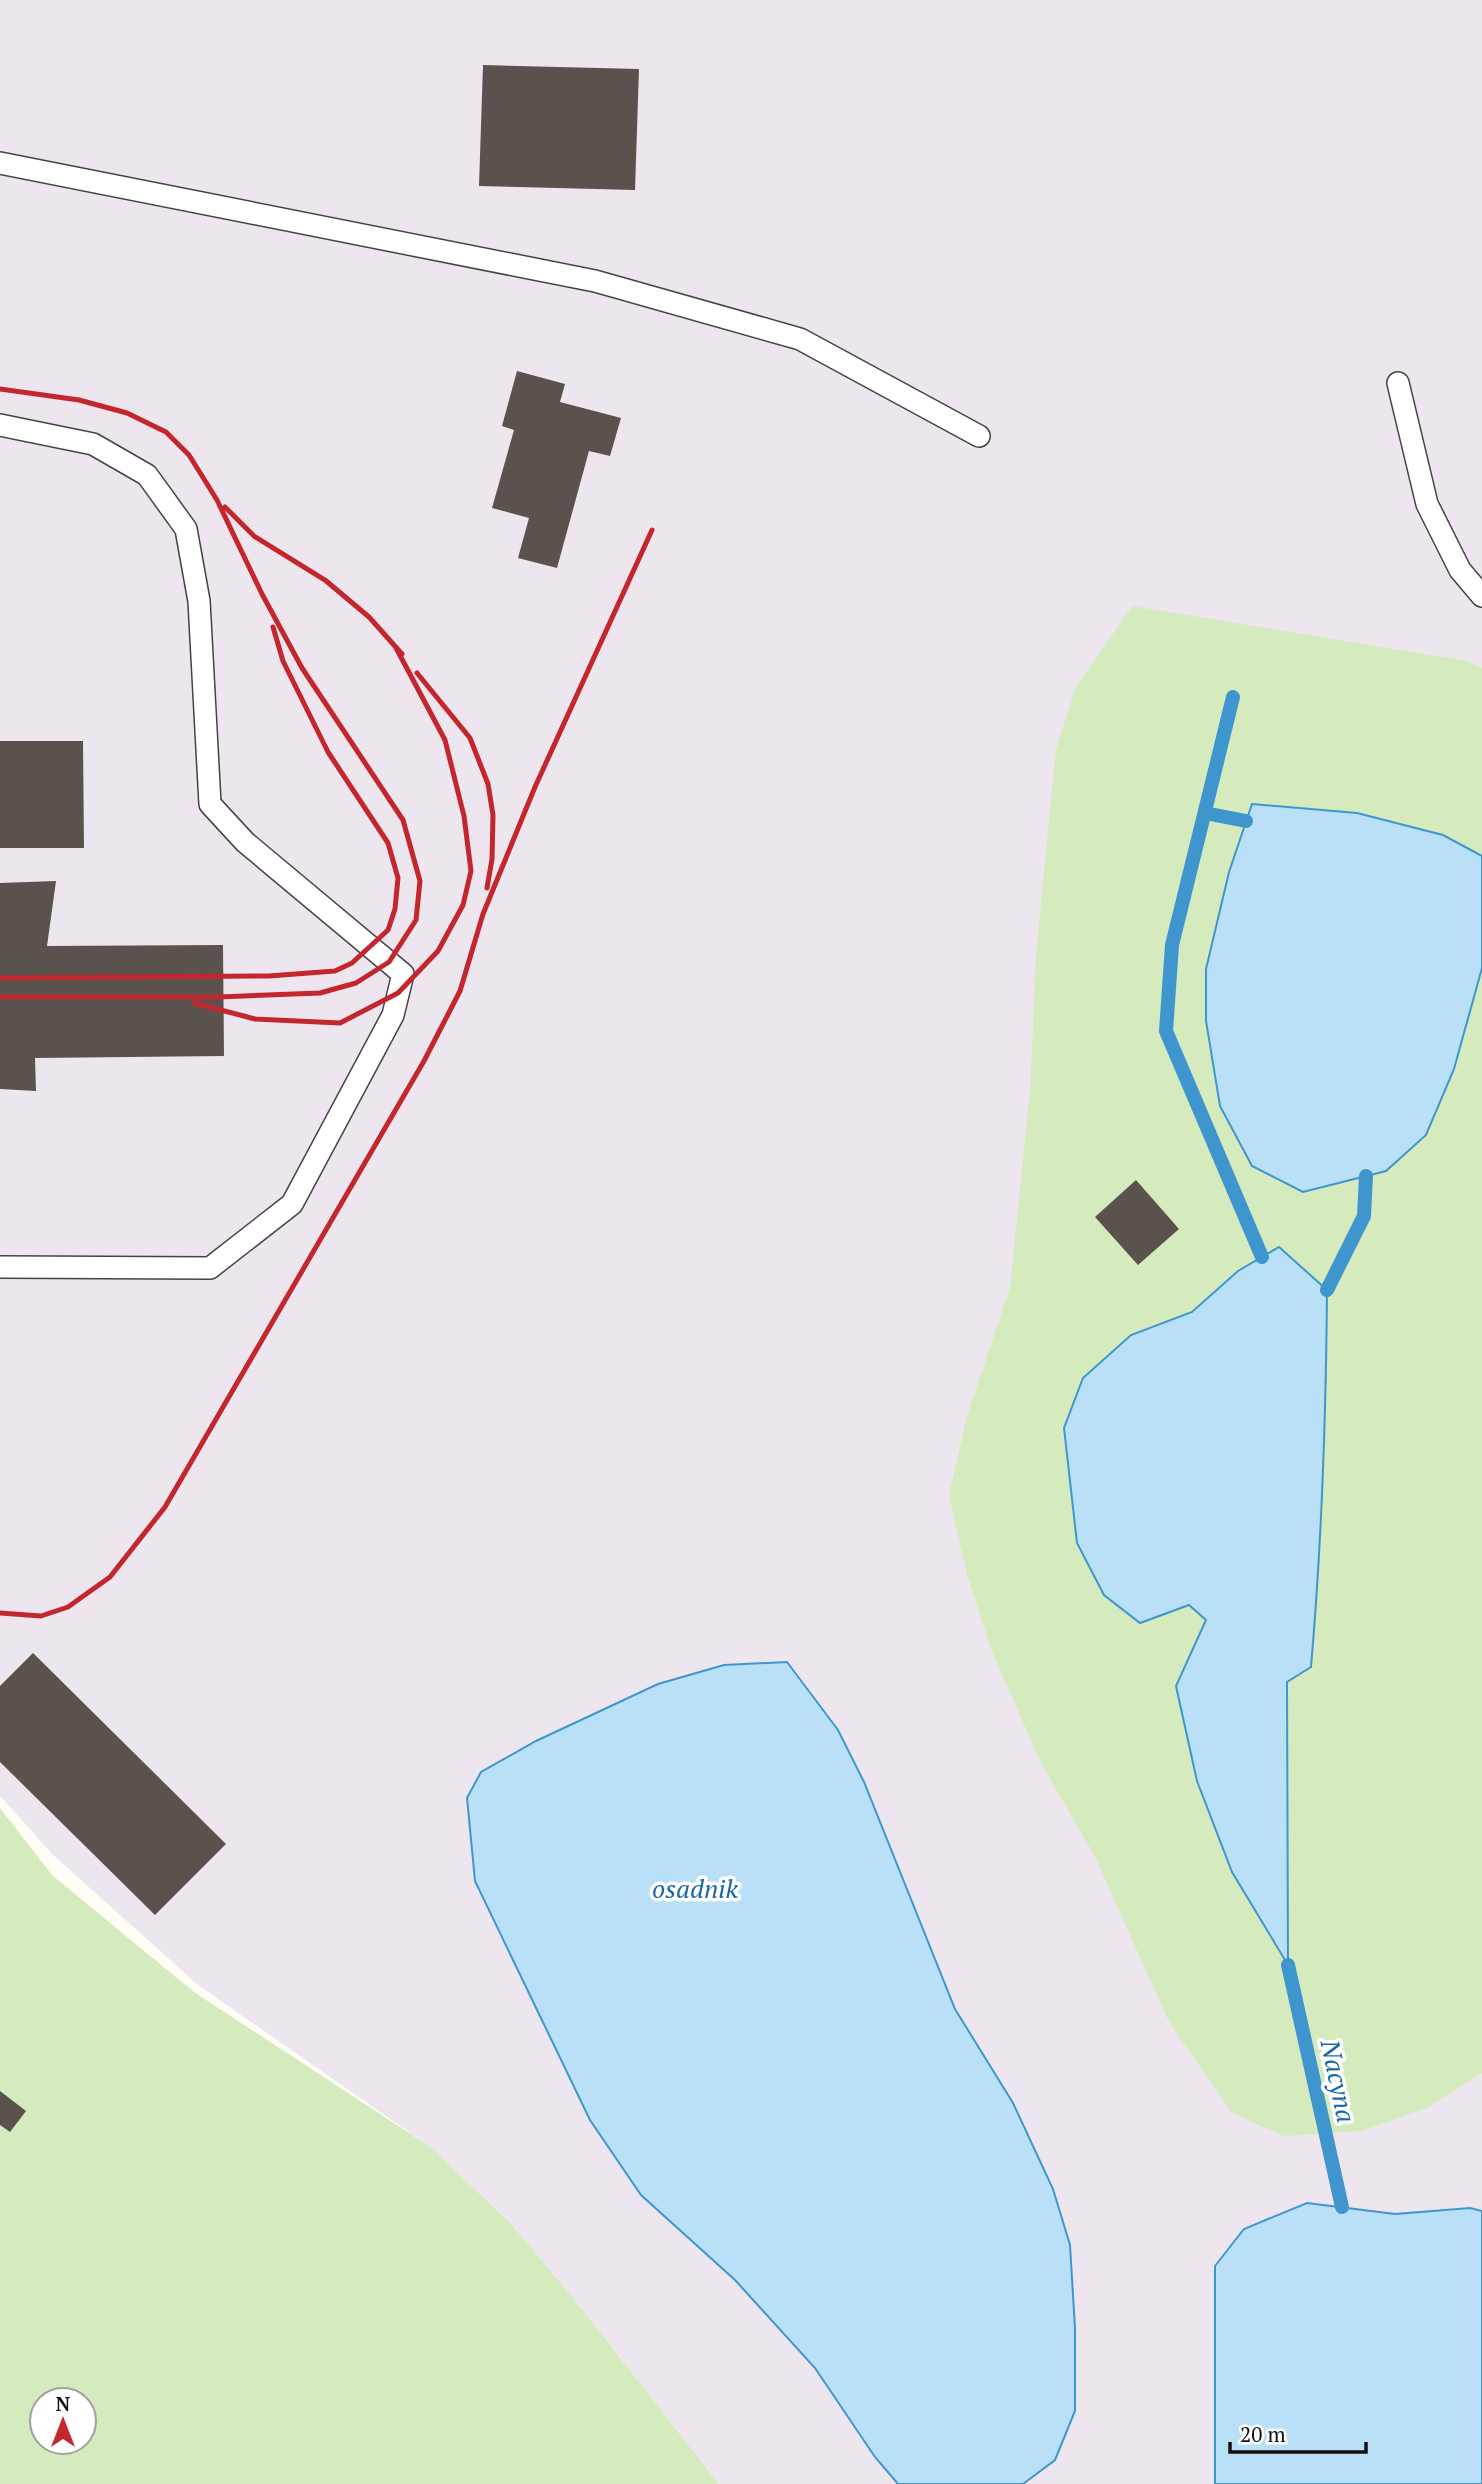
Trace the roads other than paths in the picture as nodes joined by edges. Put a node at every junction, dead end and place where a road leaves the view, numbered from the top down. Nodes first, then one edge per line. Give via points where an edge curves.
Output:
1 (0, 163) edge
2 (1398, 383) dead end
3 (0, 425) edge
4 (979, 436) dead end
5 (1482, 596) edge
6 (0, 1267) edge

1 - 4 lane via 607,285 800,339
2 - 5 lane via 1427,504 1460,570
3 - 6 lane via 93,444 147,475 186,529 199,601 209,804 245,842 402,974 393,1015 292,1204 209,1268

